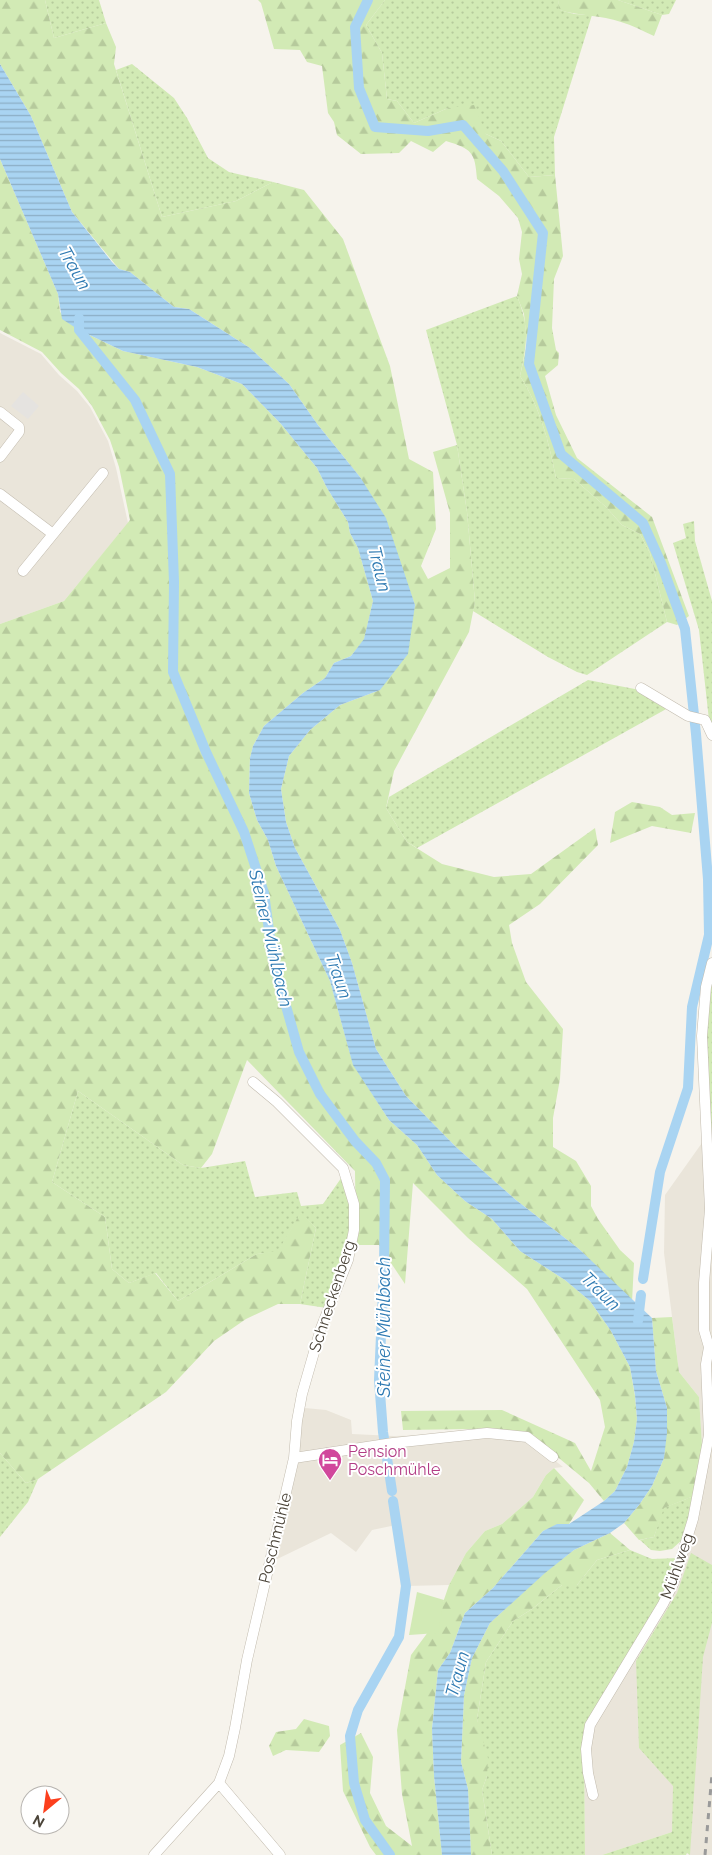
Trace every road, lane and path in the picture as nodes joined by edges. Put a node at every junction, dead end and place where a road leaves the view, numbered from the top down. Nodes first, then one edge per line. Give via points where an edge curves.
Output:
1 (0, 412) edge
2 (0, 457) edge
3 (103, 473) dead end
4 (0, 494) edge
5 (53, 534) junction
6 (23, 571) dead end
7 (642, 688) dead end
8 (712, 735) edge
9 (712, 963) edge
10 (254, 1082) dead end
11 (711, 1347) edge
12 (553, 1456) dead end
13 (294, 1458) junction
14 (219, 1783) junction
15 (593, 1795) dead end
16 (154, 1855) edge
17 (280, 1855) edge

1 - 2 street via 19,427 19,432
3 - 5 street
4 - 5 street
5 - 6 street
7 - 8 street via 688,716 705,720
9 - 11 street, Mühlweg via 706,987 702,1036 710,1209 704,1330
10 - 13 street, Schneckenberg via 343,1168 354,1204 354,1230 348,1260 310,1363 297,1421
11 - 15 street, Mühlweg via 706,1364 709,1435 693,1519 673,1584 590,1725 586,1749
12 - 13 street via 527,1437 487,1433
13 - 14 street, Poschmühle via 246,1660 229,1756
14 - 16 street, Poschmühle
14 - 17 street

